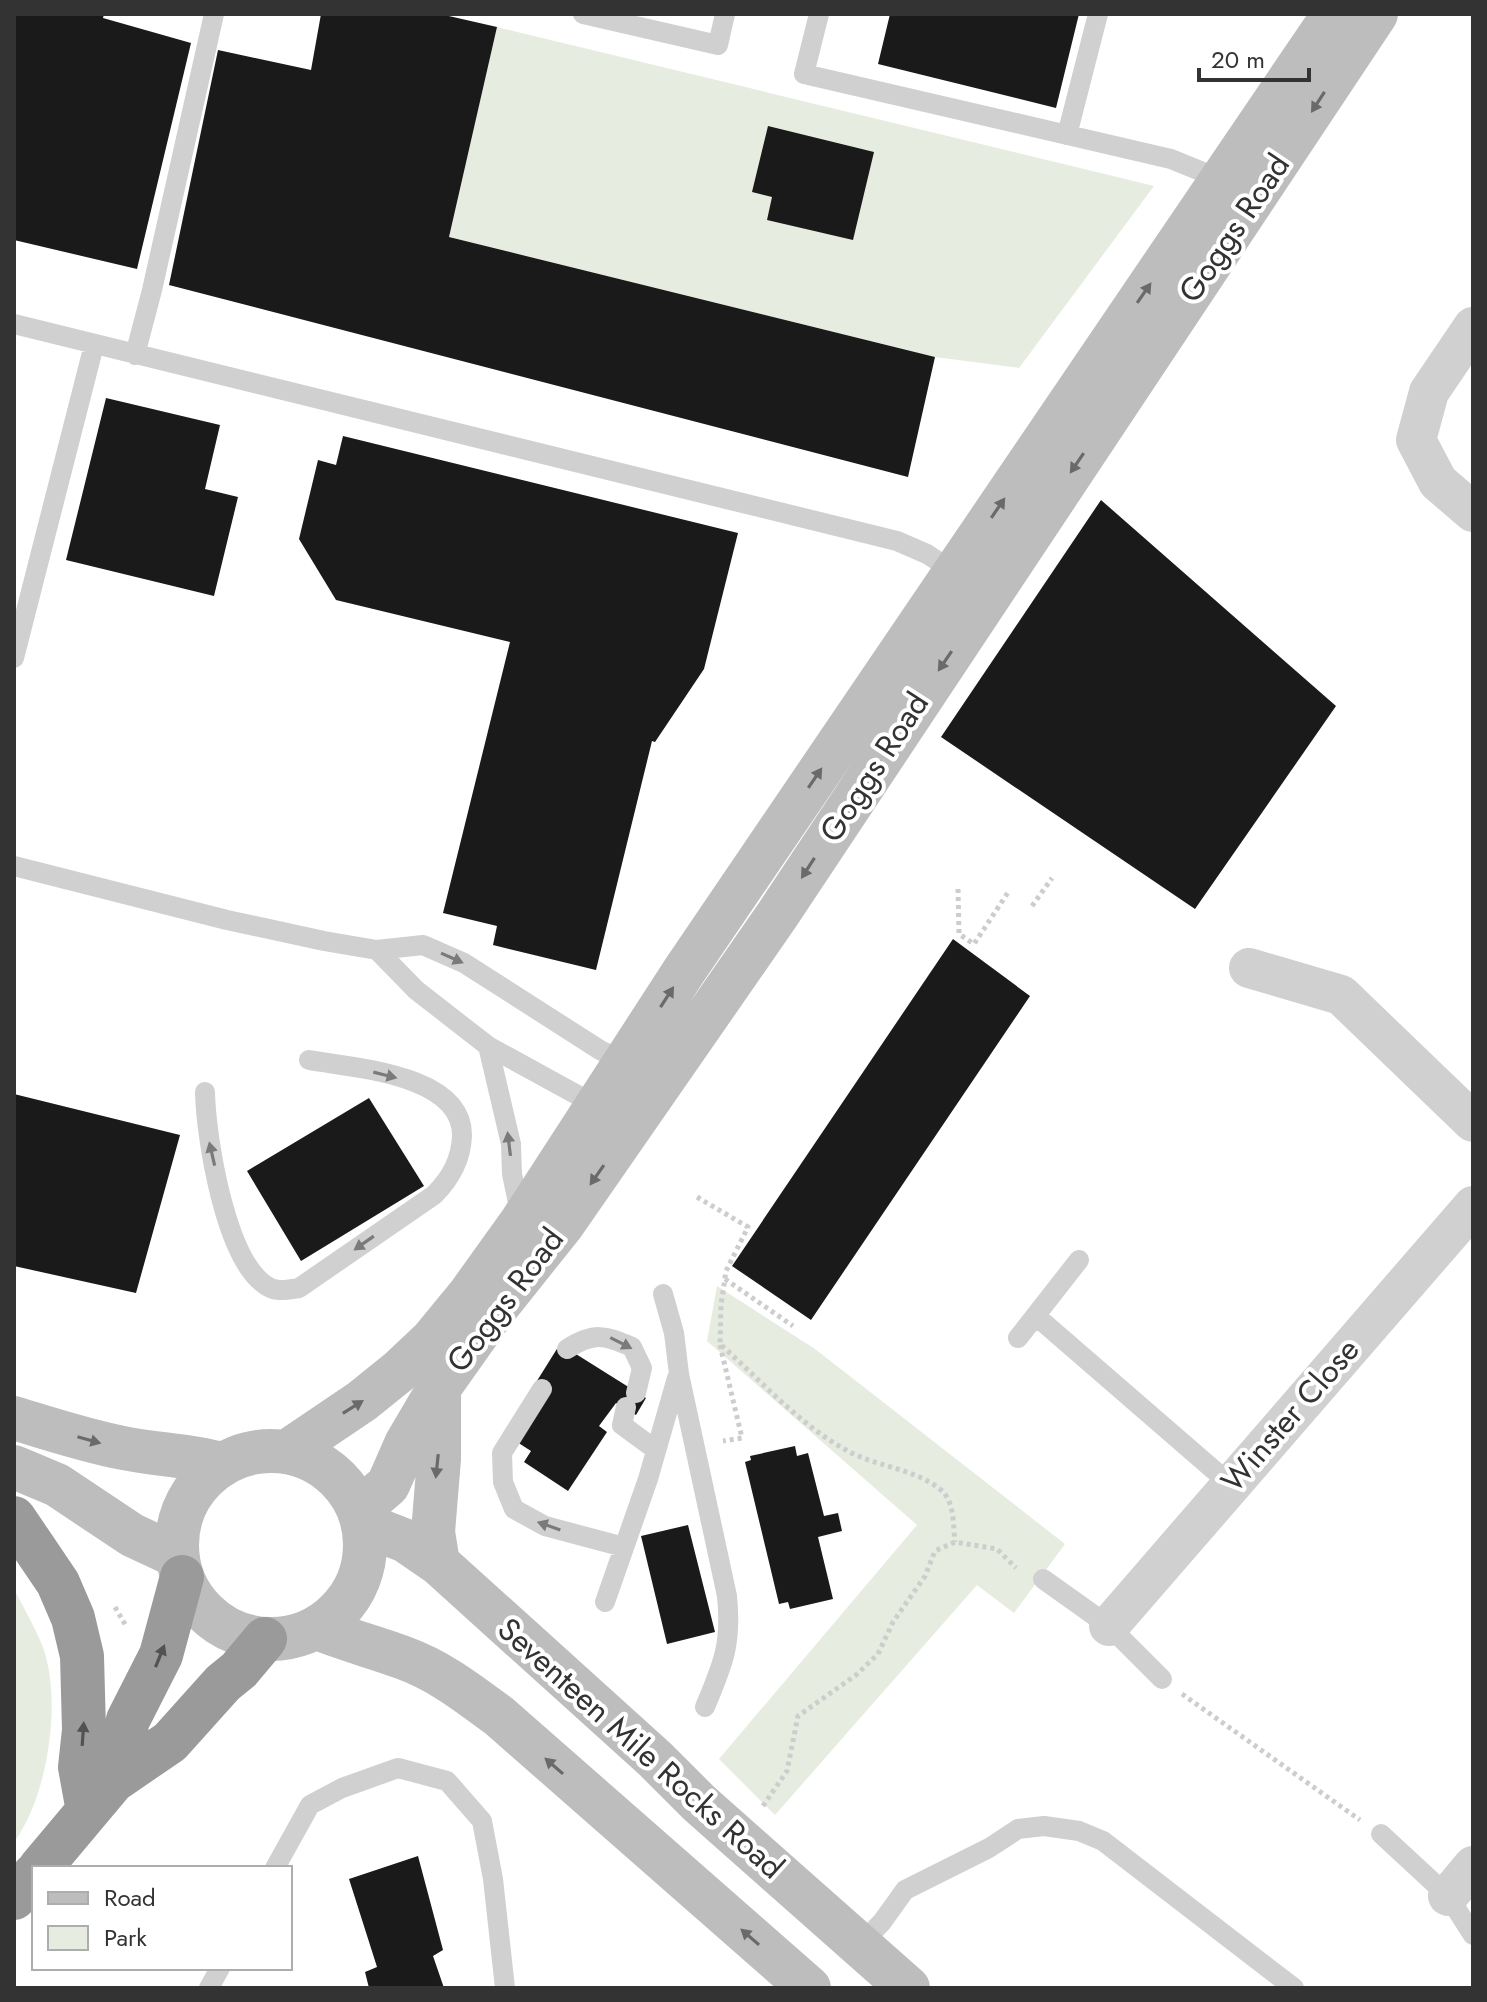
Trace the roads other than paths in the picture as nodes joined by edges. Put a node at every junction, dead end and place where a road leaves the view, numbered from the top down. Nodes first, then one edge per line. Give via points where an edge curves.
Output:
1 (214, 14) edge
2 (583, 14) edge
3 (725, 14) edge
4 (819, 14) edge
5 (1098, 14) edge
6 (1334, 14) edge
7 (1376, 14) edge
8 (1067, 135) junction
9 (1220, 179) junction
10 (14, 324) edge
11 (1473, 327) edge
12 (94, 345) junction
13 (135, 355) junction
14 (1473, 512) edge
15 (972, 584) junction
16 (14, 658) edge
17 (14, 866) edge
18 (377, 950) junction
19 (1249, 968) dead end
20 (488, 1046) junction
21 (309, 1060) dead end
22 (642, 1072) junction
23 (205, 1092) dead end
24 (614, 1116) junction
25 (1473, 1122) edge
26 (1473, 1206) edge
27 (522, 1221) junction
28 (1079, 1260) dead end
29 (663, 1294) dead end
30 (1036, 1316) junction
31 (1018, 1338) dead end
32 (567, 1349) dead end
33 (679, 1374) junction
34 (439, 1388) junction
35 (542, 1389) dead end
36 (14, 1418) edge
37 (656, 1450) junction
38 (288, 1451) junction
39 (221, 1464) junction
40 (14, 1467) edge
41 (1230, 1484) junction
42 (362, 1517) junction
43 (14, 1518) edge
44 (624, 1547) junction
45 (438, 1563) junction
46 (180, 1566) junction
47 (1043, 1579) road end
48 (605, 1602) dead end
49 (1109, 1626) junction
50 (317, 1628) junction
51 (265, 1639) junction
52 (1162, 1679) road end
53 (705, 1707) dead end
54 (100, 1796) junction
55 (1381, 1834) road end
56 (42, 1866) edge
57 (276, 1866) edge
58 (32, 1877) edge
59 (1460, 1881) edge
60 (14, 1898) edge
61 (1473, 1935) edge
62 (859, 1946) junction
63 (219, 1970) edge
64 (209, 1988) edge
65 (505, 1988) edge
66 (809, 1988) edge
67 (908, 1988) edge
68 (1294, 1988) edge

1 - 13 lane
2 - 3 lane via 718,45
4 - 8 lane via 804,74
5 - 8 lane
6 - 9 main road, Goggs Road
7 -> 15 main road, Goggs Road
8 - 9 lane via 1171,159
15 -> 9 main road, Goggs Road
10 - 12 lane
11 - 14 street via 1429,392 1416,440 1438,482
12 - 13 lane
12 - 16 lane
13 - 15 lane via 897,541
15 - 22 main road, Goggs Road
17 - 18 lane via 227,920
18 - 20 lane via 416,990
18 -> 22 lane via 423,945 464,963
19 - 25 street via 1341,995
20 - 24 lane
27 -> 20 lane
21 -> 23 lane via 378,1072 439,1092 462,1126 462,1147 448,1181 434,1195 299,1288 278,1292 262,1284 238,1252 206,1124
22 - 24 main road, Goggs Road
24 - 27 main road, Goggs Road
24 -> 34 main road, Goggs Road via 563,1224
26 - 41 street, Winster Close
38 -> 27 main road, Goggs Road via 362,1401 432,1340
28 - 30 lane
29 - 33 lane
30 - 31 lane
30 - 41 lane
32 -> 37 lane via 585,1338 607,1336 632,1347 642,1368 622,1425
33 - 37 lane
33 - 53 lane via 730,1627 726,1658
34 - 42 main road, Goggs Road via 388,1485
34 -> 45 main road via 433,1532
44 -> 35 lane via 545,1526 514,1509 503,1482 502,1453
36 -> 39 main road via 104,1444
37 - 44 lane
38 - 39 main road via 254,1452
38 - 42 main road via 319,1462 343,1482
39 - 46 main road via 186,1503 177,1529
40 - 46 main road via 57,1485
41 - 49 street, Winster Close
42 - 45 main road, Seventeen Mile Rocks Road
42 - 50 main road via 366,1555 358,1584 341,1609
54 -> 43 highway via 80,1767 82,1656 73,1618 58,1583
44 - 48 lane
45 - 62 main road, Seventeen Mile Rocks Road
46 - 51 main road via 195,1601 214,1620
54 -> 46 highway via 128,1720 161,1655
47 - 49 lane
49 - 52 lane
50 - 51 main road
66 -> 50 main road via 461,1687 407,1659
51 - 54 highway via 170,1742
54 - 56 highway
55 - 59 lane
57 - 65 lane via 310,1805 342,1788 398,1768 447,1781 482,1821
58 - 60 highway
59 - 61 lane
62 - 67 main road, Seventeen Mile Rocks Road
62 - 68 lane via 905,1890 1018,1829 1044,1826 1103,1841
63 - 64 lane

